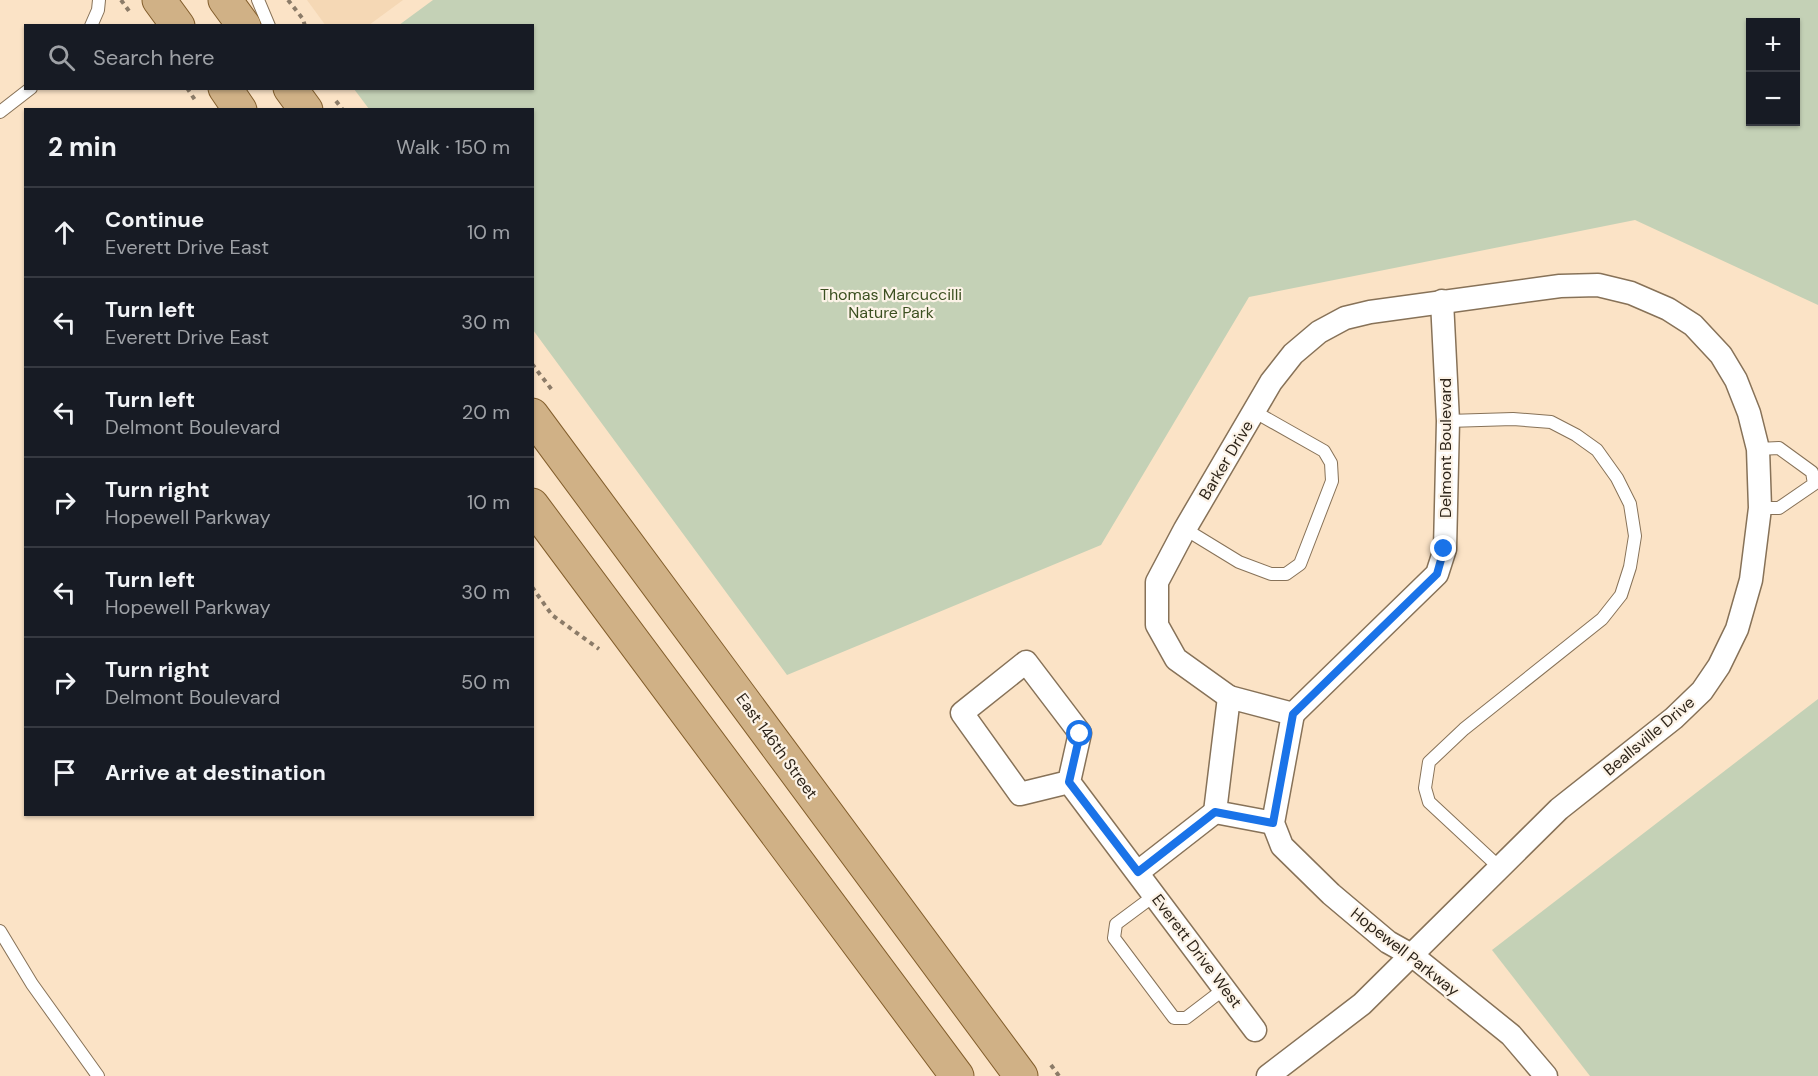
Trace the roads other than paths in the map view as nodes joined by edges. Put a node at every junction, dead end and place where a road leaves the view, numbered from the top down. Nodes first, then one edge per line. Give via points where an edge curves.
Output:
1 (99, 0) edge
2 (159, 0) edge
3 (225, 0) edge
4 (258, 0) edge
5 (92, 24) edge
6 (177, 24) edge
7 (243, 24) edge
8 (267, 24) edge
9 (28, 90) edge
10 (226, 90) edge
11 (239, 108) edge
12 (0, 112) edge
13 (1442, 301) junction
14 (1255, 412) junction
15 (534, 418) edge
16 (1448, 421) junction
17 (1758, 449) junction
18 (534, 508) edge
19 (1760, 508) junction
20 (1185, 529) junction
21 (1228, 697) junction
22 (1293, 714) junction
23 (1069, 782) junction
24 (1215, 812) junction
25 (1273, 823) junction
26 (1500, 868) junction
27 (1138, 872) junction
28 (1155, 895) junction
29 (0, 931) edge
30 (11, 950) junction
31 (1413, 956) junction
32 (0, 957) edge
33 (1224, 988) junction
34 (1255, 1030) dead end
35 (98, 1076) edge
36 (957, 1076) edge
37 (1021, 1076) edge
38 (1268, 1076) edge
39 (1546, 1076) edge

1 - 5 lane
2 - 6 main road
3 - 7 main road
4 - 8 lane
9 - 12 lane
10 - 11 main road
13 - 14 street, Barker Drive via 1345,318 1319,332 1293,354 1271,382
13 - 16 street, Delmont Boulevard
13 - 17 street, Beallsville Drive via 1598,285 1631,293 1668,309 1694,325 1721,355 1749,413
14 - 20 street, Barker Drive
14 - 20 lane via 1324,451 1331,463 1332,482 1300,564 1286,573 1271,574 1239,562
15 - 37 main road, East 146th Street
16 - 22 street, Delmont Boulevard via 1444,549 1437,574
16 - 26 lane via 1551,422 1576,435 1597,450 1617,478 1630,504 1635,536 1620,595 1602,619 1464,729 1429,762 1425,788 1429,802
17 - 19 street, Beallsville Drive
17 - 19 lane via 1779,448 1812,472 1814,484 1779,508
18 - 36 main road
19 - 26 street, Beallsville Drive via 1751,580 1737,629 1702,691 1674,718 1559,809
20 - 21 street, Barker Drive via 1157,582 1157,625 1176,658
21 - 22 street
21 - 24 street
22 - 25 street
23 - 23 street via 1080,734 1026,662 962,713 1020,794
23 - 27 street, Everett Drive West
24 - 25 street
24 - 27 street
25 - 31 street, Hopewell Parkway via 1282,846 1331,894 1388,942
26 - 31 street, Beallsville Drive
27 - 28 street, Everett Drive West
28 - 33 street, Everett Drive West
28 - 33 lane via 1116,924 1114,938 1174,1018 1186,1018
29 - 30 lane
30 - 32 lane
30 - 35 lane
31 - 38 street, Beallsville Drive via 1362,1004
31 - 39 street, Hopewell Parkway via 1512,1035
33 - 34 street, Everett Drive West

